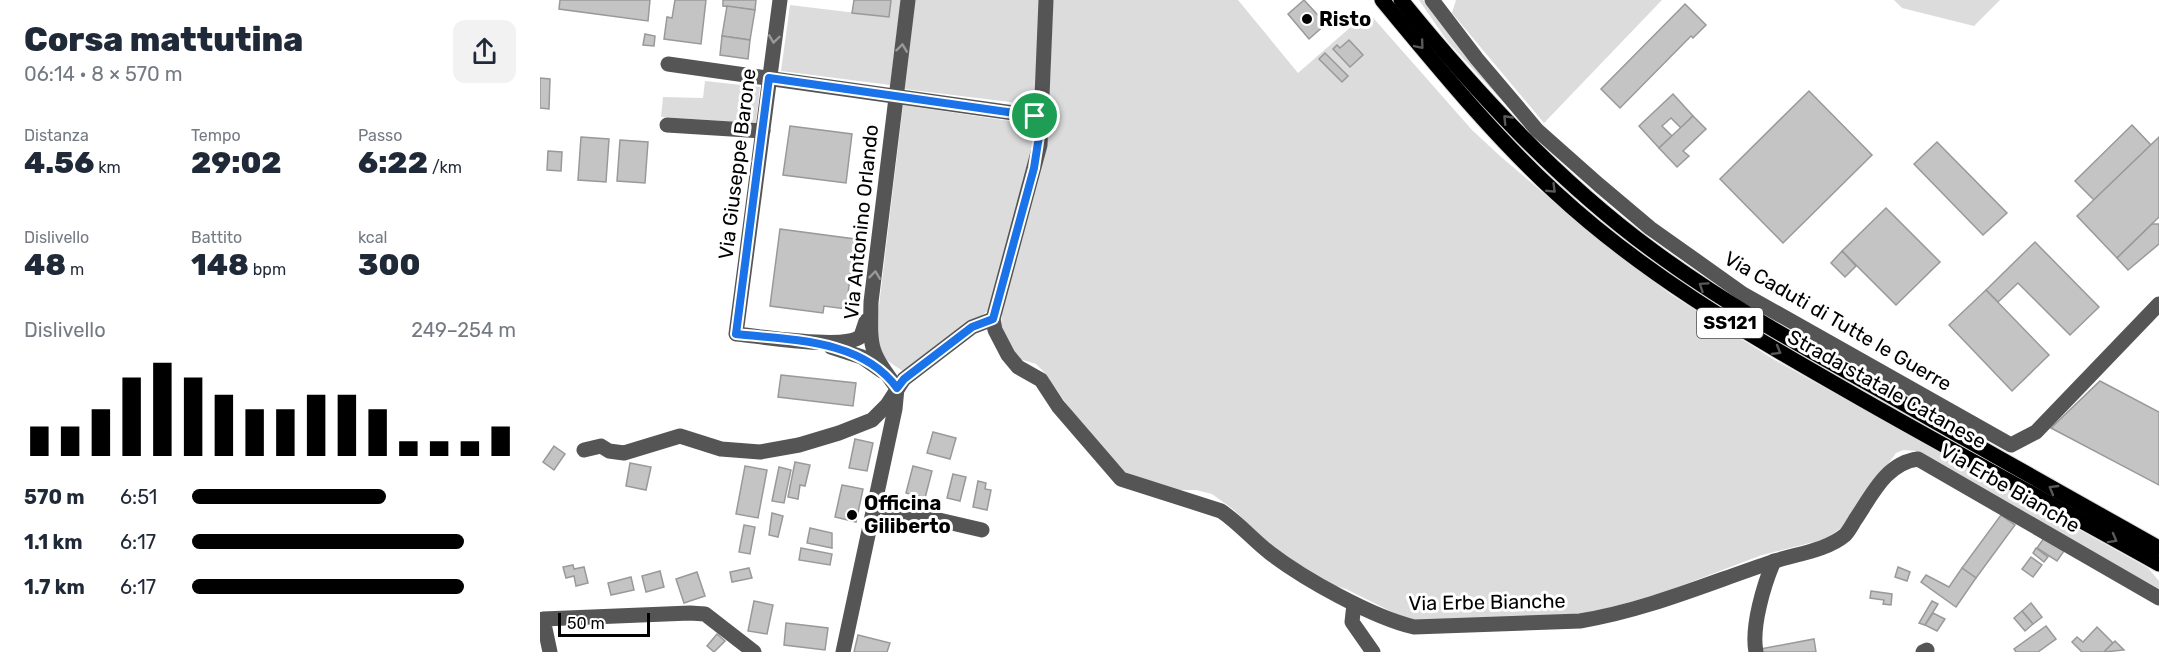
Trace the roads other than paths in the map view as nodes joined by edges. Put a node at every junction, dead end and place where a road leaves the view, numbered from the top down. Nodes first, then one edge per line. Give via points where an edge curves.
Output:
1 (780, 0) edge
2 (908, 0) edge
3 (1046, 0) edge
4 (1383, 0) edge
5 (1401, 0) edge
6 (1432, 0) edge
7 (668, 64) dead end
8 (769, 78) junction
9 (896, 96) junction
10 (1042, 117) junction
11 (667, 124) dead end
12 (764, 131) junction
13 (872, 298) junction
14 (2159, 304) edge
15 (993, 319) junction
16 (812, 342) junction
17 (884, 372) junction
18 (897, 388) junction
19 (585, 450) dead end
20 (874, 505) junction
21 (982, 530) dead end
22 (2158, 548) edge
23 (1774, 561) junction
24 (2159, 564) edge
25 (2159, 598) edge
26 (1354, 604) junction
27 (550, 652) edge
28 (754, 652) edge
29 (843, 652) edge
30 (1373, 652) edge
31 (1756, 652) edge

1 -> 8 street, Via Giuseppe Barone
9 -> 2 street, Via Antonino Orlando
3 - 10 street
4 -> 24 main road, Strada statale Catanese / SS121 via 1514,152 1556,193 1638,260 1740,330
22 -> 5 main road, Strada statale Catanese / SS121 via 1750,317 1651,250 1529,142 1448,57
6 - 14 street, Via Caduti di Tutte le Guerre via 1537,129 1650,228 1743,294 2011,445 2036,432
7 - 8 street
8 - 9 street
8 - 12 street, Via Giuseppe Barone
9 - 10 street
13 -> 9 street, Via Antonino Orlando
10 - 15 street via 1034,168
11 - 12 street
12 - 16 street, Via Giuseppe Barone via 736,334
13 - 16 street via 857,341
13 - 17 street, Via Antonino Orlando via 870,344
15 - 18 street via 972,327
15 - 26 street, Via Erbe Bianche via 994,330 1008,355 1041,381 1121,479 1221,511 1270,554
16 - 17 street via 862,357
17 - 18 street, Via Antonino Orlando
18 - 19 street via 872,420 799,445 759,452 721,449 680,436 624,453 600,446
18 - 20 street
20 - 21 street
20 - 29 street
23 - 25 street, Via Erbe Bianche via 1829,544 1846,534 1894,467 1918,459
23 - 26 street, Via Erbe Bianche via 1666,600 1580,621 1414,627
23 - 31 street via 1756,628
26 - 30 street via 1352,622
27 - 28 street via 543,619 690,613 705,614

